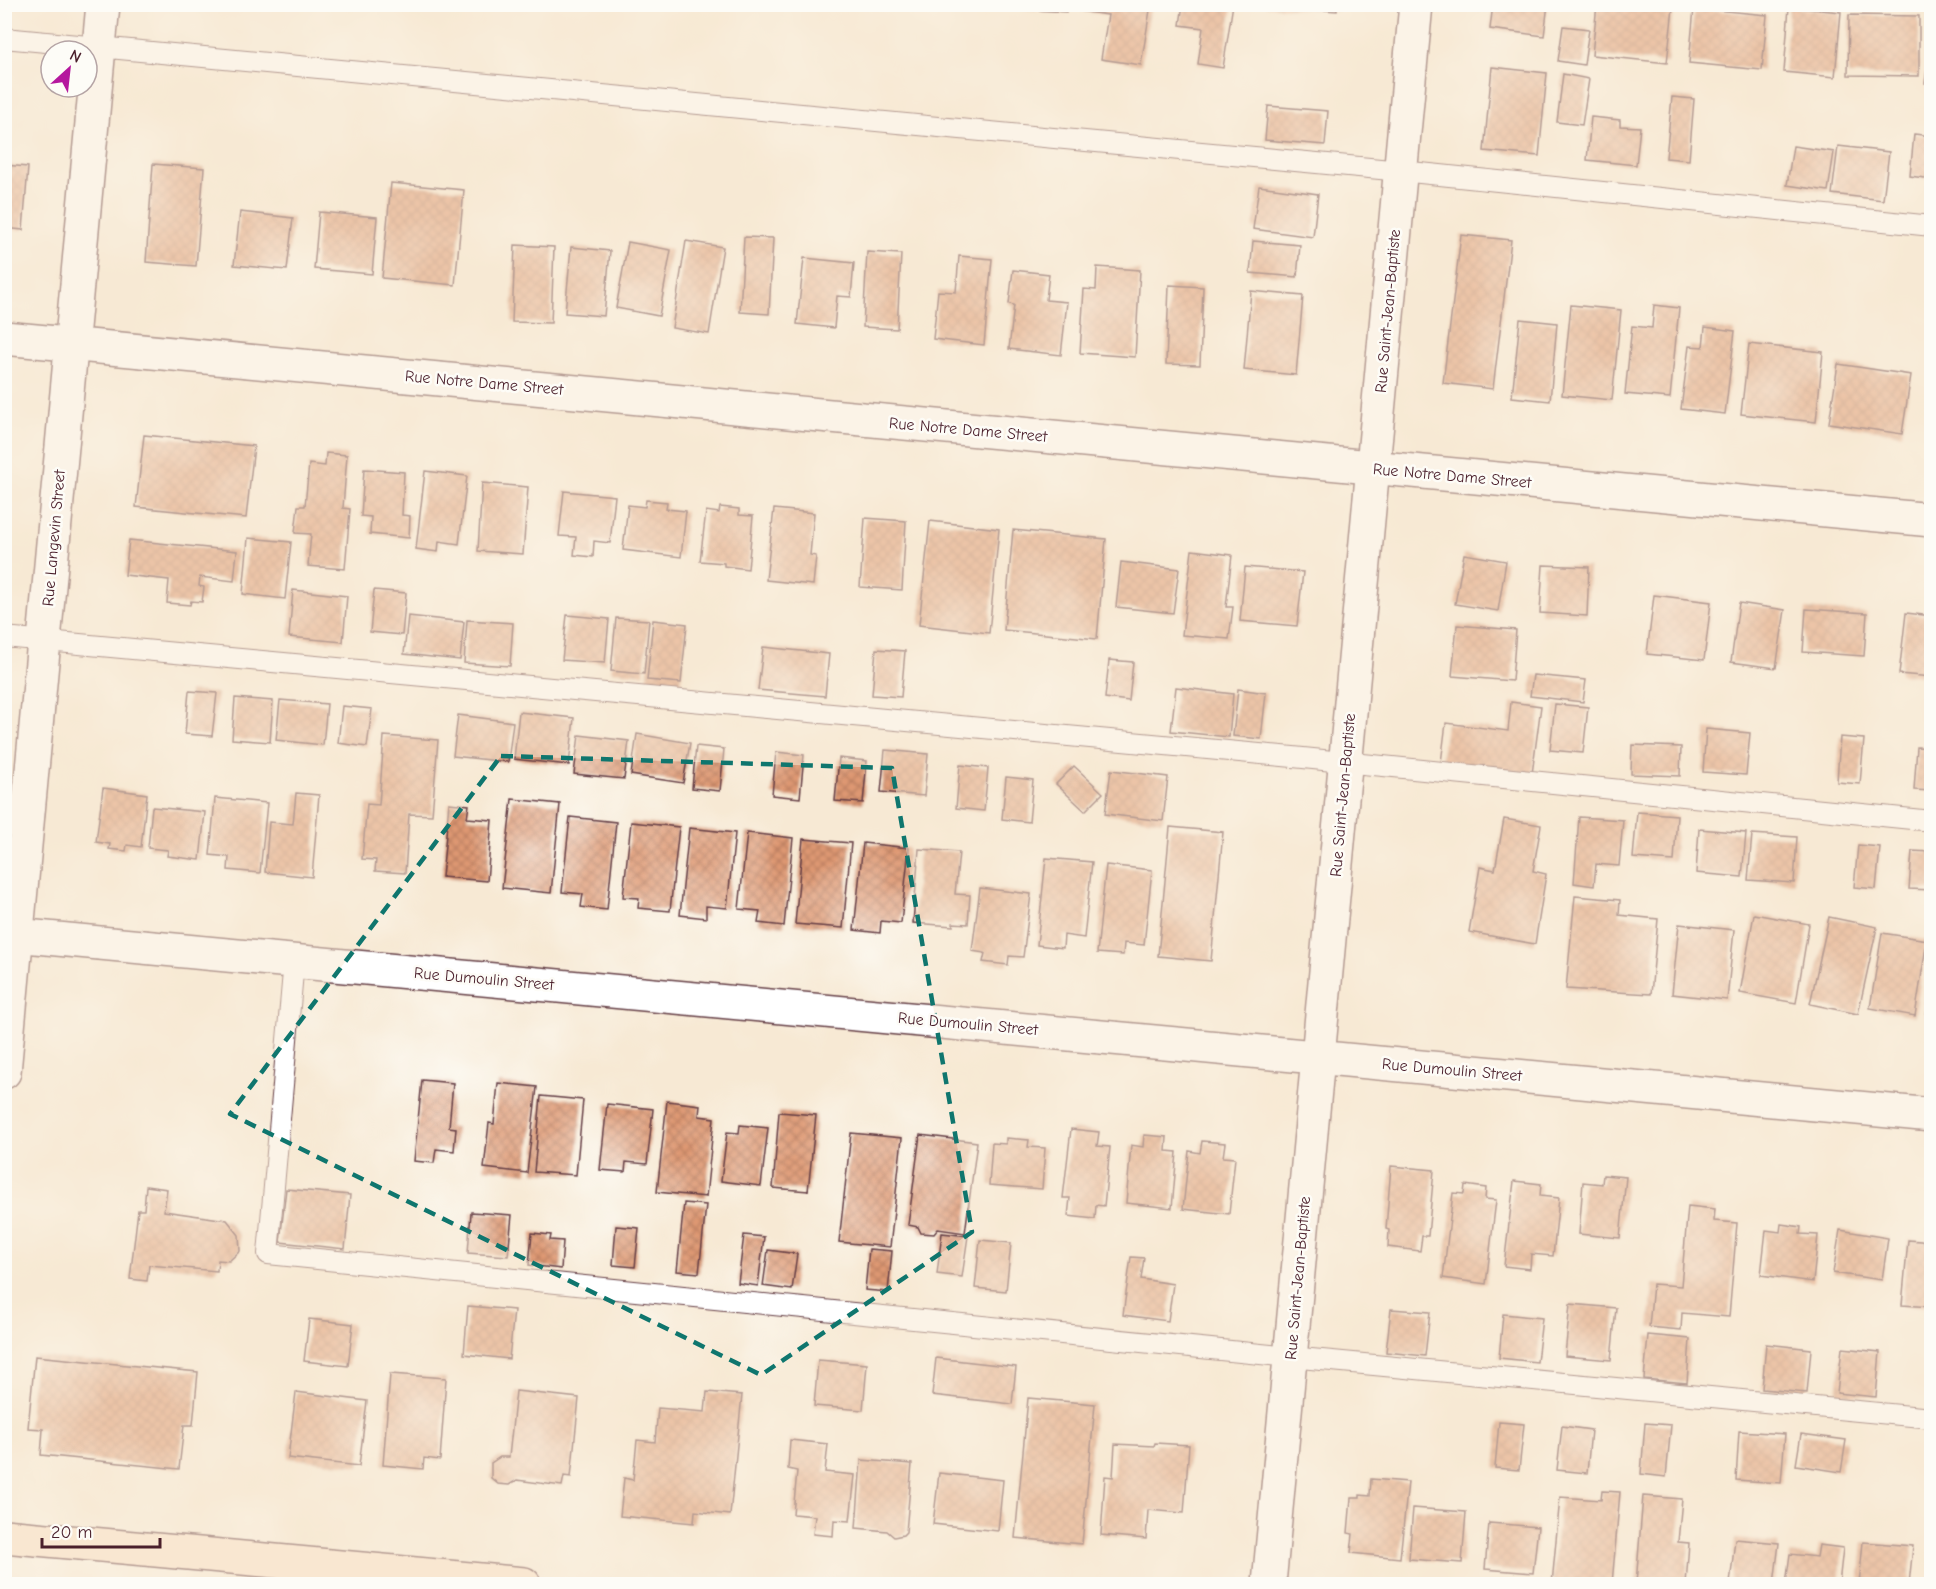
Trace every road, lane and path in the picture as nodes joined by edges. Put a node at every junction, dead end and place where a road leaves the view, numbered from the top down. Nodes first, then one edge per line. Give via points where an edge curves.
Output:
1 (103, 4) edge
2 (1416, 4) edge
3 (4, 38) edge
4 (39, 41) edge
5 (99, 47) joint
6 (94, 99) edge
7 (1401, 171) junction
8 (1932, 226) edge
9 (4, 338) edge
10 (72, 344) junction
11 (1373, 468) junction
12 (1932, 520) edge
13 (4, 636) edge
14 (45, 640) junction
15 (1346, 762) junction
16 (1932, 821) edge
17 (11, 934) edge
18 (294, 961) junction
19 (1318, 1057) junction
20 (4, 1072) edge
21 (1932, 1115) edge
22 (1290, 1357) junction
23 (1932, 1418) edge
24 (4, 1536) edge
25 (524, 1584) edge
26 (1269, 1584) edge

1 - 5 street, Rue Langevin Street
2 - 7 street, Rue Saint-Jean-Baptiste
3 - 4 lane
5 - 7 lane
6 - 10 street, Rue Langevin Street
7 - 8 lane
7 - 11 street, Rue Saint-Jean-Baptiste
9 - 10 street, Rue Notre Dame Street
10 - 11 street, Rue Notre Dame Street
10 - 14 street, Rue Langevin Street
11 - 12 street, Rue Notre Dame Street
11 - 15 street, Rue Saint-Jean-Baptiste
13 - 14 lane
14 - 15 lane
14 - 17 street, Rue Langevin Street
15 - 16 lane
15 - 19 street, Rue Saint-Jean-Baptiste
17 - 18 street, Rue Dumoulin Street
17 - 20 street, Rue Langevin Street
18 - 19 street, Rue Dumoulin Street
18 - 22 lane via 268,1254
19 - 21 street, Rue Dumoulin Street
19 - 22 street, Rue Saint-Jean-Baptiste
22 - 23 lane
22 - 26 street, Rue Saint-Jean-Baptiste
24 - 25 main road

